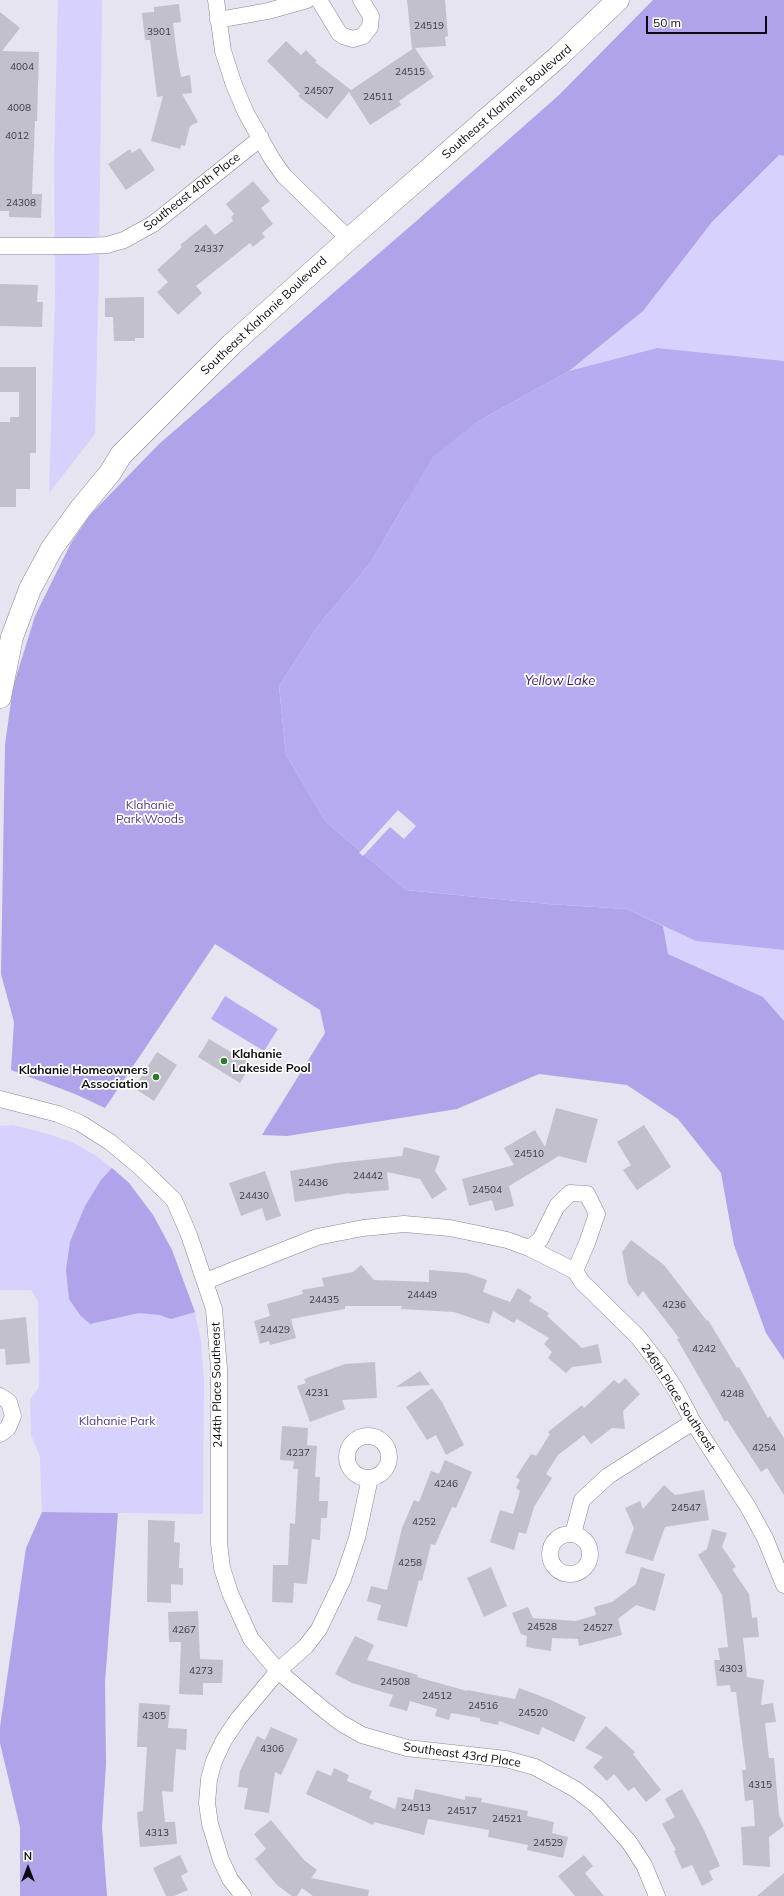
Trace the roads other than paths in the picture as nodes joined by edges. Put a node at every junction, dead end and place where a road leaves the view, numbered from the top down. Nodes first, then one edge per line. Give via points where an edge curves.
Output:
1 (216, 0) edge
2 (307, 0) edge
3 (319, 0) edge
4 (361, 0) edge
5 (618, 0) edge
6 (218, 20) junction
7 (261, 138) junction
8 (348, 239) junction
9 (0, 246) edge
10 (6, 636) edge
11 (0, 697) edge
12 (0, 1099) edge
13 (529, 1248) junction
14 (575, 1272) junction
15 (206, 1281) junction
16 (0, 1396) edge
17 (693, 1422) junction
18 (0, 1434) edge
19 (370, 1478) dead end
20 (573, 1534) dead end
21 (784, 1585) edge
22 (278, 1671) junction
23 (243, 1896) edge
24 (657, 1896) edge

1 - 6 street
2 - 6 street via 268,11
3 - 4 street via 339,33 353,39 363,36 370,27 371,16
5 - 8 street, Southeast Klahanie Boulevard via 559,56
6 - 7 street via 223,51 234,85
7 - 8 street via 284,176
7 - 9 street, Southeast 40th Place via 153,224 124,240 107,245
8 - 10 street, Southeast Klahanie Boulevard via 232,344 121,455 52,548
10 - 11 street, Southeast Klahanie Boulevard
12 - 15 street, 244th Place Southeast via 58,1114 80,1123 110,1142 139,1166 174,1200
13 - 14 street, 246th Place Southeast
13 - 14 street via 540,1240 557,1206 570,1193 587,1194 597,1214
13 - 15 street, 246th Place Southeast via 507,1240 450,1228 404,1224 363,1228 317,1237
14 - 17 street, 246th Place Southeast via 638,1337 676,1390
15 - 22 street, 244th Place Southeast via 217,1331 219,1543 222,1568 238,1613 251,1639
16 - 18 street via 9,1402 13,1416 8,1428
17 - 20 street via 608,1476 582,1500
17 - 21 street, 246th Place Southeast via 748,1507 765,1538
19 - 22 street via 357,1538 329,1610 306,1646
22 - 23 street via 224,1740 209,1779 207,1803 215,1843 230,1878
22 - 24 street, Southeast 43rd Place via 341,1723 362,1735 407,1748 506,1759 535,1767 575,1789 596,1805 629,1842 644,1865

